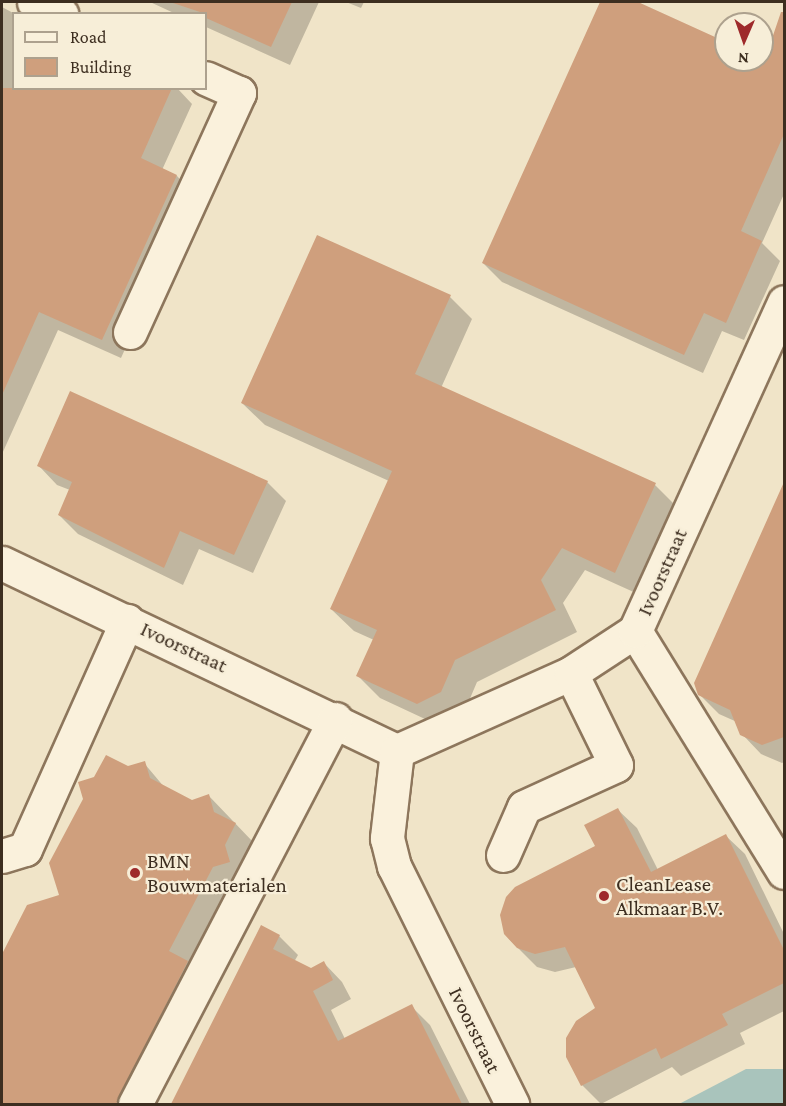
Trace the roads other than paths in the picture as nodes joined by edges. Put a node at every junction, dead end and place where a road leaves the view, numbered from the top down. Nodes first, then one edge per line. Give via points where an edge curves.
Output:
1 (34, 2) edge
2 (56, 12) edge
3 (207, 78) edge
4 (784, 302) edge
5 (130, 332) dead end
6 (2, 562) edge
7 (127, 621) junction
8 (635, 631) junction
9 (571, 673) junction
10 (335, 719) junction
11 (397, 751) junction
12 (503, 855) dead end
13 (2, 856) edge
14 (784, 872) edge
15 (135, 1104) edge
16 (512, 1104) edge

1 - 2 street
3 - 5 street via 239,93
4 - 8 street, Ivoorstraat
6 - 7 street, Ivoorstraat
7 - 10 street, Ivoorstraat
7 - 13 street via 25,849
8 - 9 street, Ivoorstraat
8 - 14 street
9 - 11 street, Ivoorstraat
9 - 12 street via 616,765 524,807
10 - 11 street, Ivoorstraat
10 - 15 street
11 - 16 street, Ivoorstraat via 387,838 394,866

